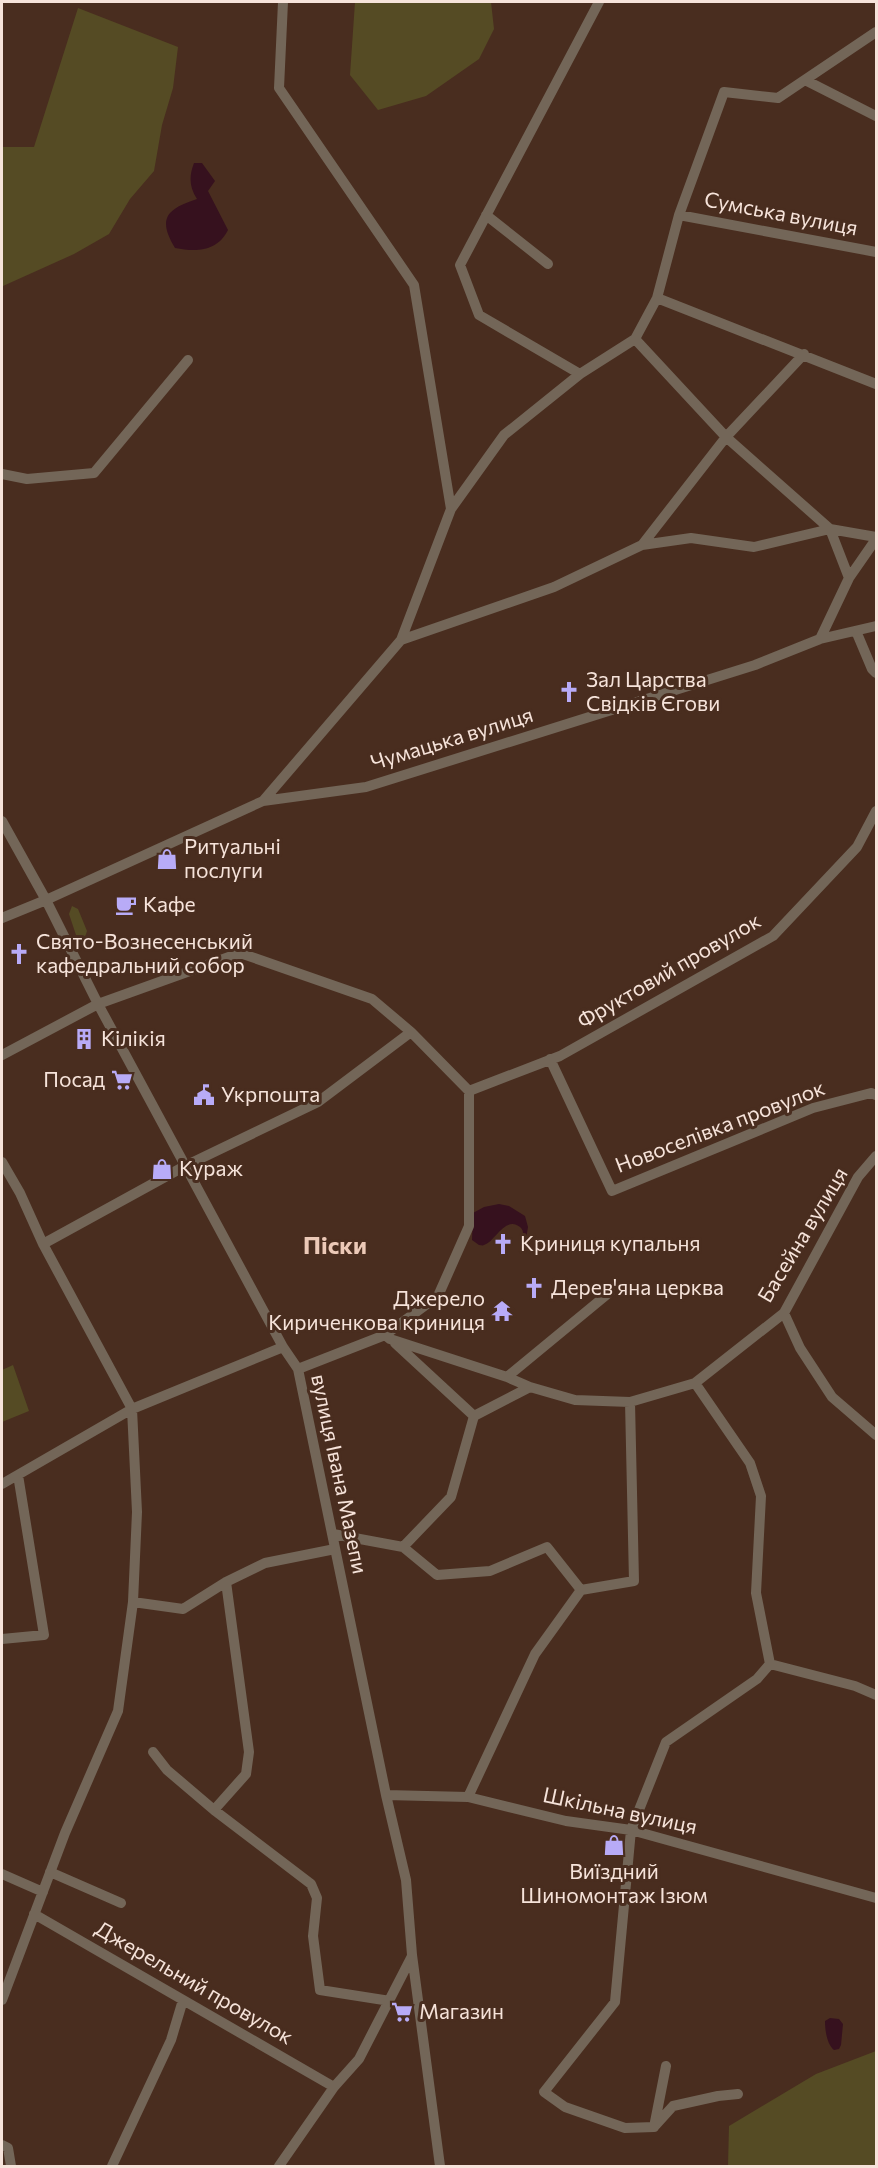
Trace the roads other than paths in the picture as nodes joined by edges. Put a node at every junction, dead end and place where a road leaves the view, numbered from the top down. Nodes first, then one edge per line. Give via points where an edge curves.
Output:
1 (284, 2) edge
2 (599, 2) edge
3 (876, 32) edge
4 (805, 80) junction
5 (876, 116) edge
6 (486, 215) junction
7 (679, 215) junction
8 (876, 252) edge
9 (548, 264) dead end
10 (657, 298) junction
11 (635, 339) junction
12 (804, 354) junction
13 (188, 360) dead end
14 (580, 374) junction
15 (876, 384) edge
16 (726, 437) junction
17 (2, 474) edge
18 (451, 509) junction
19 (830, 529) junction
20 (876, 538) edge
21 (642, 545) junction
22 (849, 578) junction
23 (876, 626) edge
24 (856, 631) junction
25 (820, 639) junction
26 (401, 640) junction
27 (876, 673) edge
28 (263, 801) junction
29 (876, 811) edge
30 (2, 820) edge
31 (46, 900) junction
32 (2, 918) edge
33 (98, 1004) junction
34 (411, 1032) junction
35 (2, 1056) edge
36 (550, 1059) junction
37 (469, 1091) junction
38 (876, 1095) edge
39 (876, 1156) edge
40 (2, 1162) edge
41 (185, 1166) junction
42 (43, 1244) junction
43 (610, 1292) dead end
44 (784, 1313) junction
45 (388, 1337) junction
46 (283, 1347) junction
47 (298, 1370) junction
48 (507, 1377) junction
49 (695, 1383) junction
50 (530, 1387) junction
51 (630, 1402) junction
52 (132, 1409) junction
53 (474, 1416) junction
54 (876, 1435) edge
55 (18, 1475) junction
56 (2, 1484) edge
57 (333, 1534) junction
58 (404, 1547) junction
59 (335, 1549) junction
60 (226, 1582) junction
61 (581, 1590) junction
62 (133, 1602) junction
63 (2, 1639) edge
64 (770, 1664) junction
65 (876, 1695) edge
66 (153, 1752) dead end
67 (386, 1795) junction
68 (468, 1797) junction
69 (214, 1810) junction
70 (632, 1830) junction
71 (51, 1872) junction
72 (2, 1874) edge
73 (43, 1892) junction
74 (876, 1898) edge
75 (121, 1903) dead end
76 (34, 1914) junction
77 (412, 1955) junction
78 (2, 2000) edge
79 (183, 2000) junction
80 (390, 2001) junction
81 (666, 2066) dead end
82 (334, 2087) junction
83 (738, 2094) dead end
84 (654, 2127) junction
85 (2, 2145) edge
86 (11, 2166) edge
87 (112, 2166) edge
88 (279, 2166) edge
89 (440, 2166) edge

1 - 18 street via 279,88 414,285
2 - 6 street
3 - 4 street
4 - 5 street
4 - 7 street via 778,98 724,92
6 - 9 street
6 - 14 street via 460,265 479,315
7 - 8 street, Сумська вулиця
7 - 10 street
10 - 11 street
10 - 12 street
11 - 14 street
11 - 16 street
12 - 15 street
12 - 16 street
13 - 17 street via 94,473 27,479
14 - 18 street via 504,435
16 - 19 street
16 - 21 street
18 - 26 street
19 - 20 street
19 - 21 street via 754,547 691,538
19 - 22 street
20 - 22 street
21 - 26 street via 554,587
22 - 25 street
23 - 24 street, Чумацька вулиця
24 - 25 street, Чумацька вулиця
24 - 27 street
25 - 28 street, Чумацька вулиця via 755,665 366,787
26 - 28 street
28 - 31 street, Чумацька вулиця
29 - 36 street, Фруктовий провулок via 857,847 773,936
30 - 31 street, вулиця Івана Мазепи
31 - 32 street, Чумацька вулиця
31 - 33 street, вулиця Івана Мазепи
33 - 34 street via 240,953 372,999
33 - 35 street
33 - 41 street, вулиця Івана Мазепи
34 - 37 street
34 - 41 street via 318,1102
36 - 37 street, Фруктовий провулок
36 - 38 street, Новоселівка провулок via 612,1191 813,1108
37 - 45 street via 469,1226 438,1296
39 - 44 street, Басейна вулиця via 858,1177
40 - 42 street
41 - 42 street
41 - 46 street, вулиця Івана Мазепи
42 - 52 street
43 - 48 street
44 - 49 street, Басейна вулиця
44 - 54 street via 800,1348 832,1397
45 - 47 street
45 - 48 street, Басейна вулиця
45 - 53 street
46 - 47 street, вулиця Івана Мазепи
46 - 52 street
47 - 57 street, вулиця Івана Мазепи
48 - 50 street, Басейна вулиця
49 - 51 street, Басейна вулиця
49 - 64 street via 750,1463 761,1496 756,1593
50 - 51 street, Басейна вулиця via 575,1400
50 - 53 street
51 - 61 street via 634,1581
52 - 55 street
52 - 62 street via 137,1512
53 - 58 street via 450,1497
55 - 56 street
55 - 63 street via 44,1635
57 - 58 street
57 - 59 street, вулиця Івана Мазепи
58 - 61 street via 437,1575 490,1571 547,1547
59 - 60 street via 265,1563
59 - 67 street, вулиця Івана Мазепи
60 - 62 street via 183,1610
60 - 69 street via 249,1752 246,1774
61 - 68 street via 535,1654
62 - 71 street via 118,1711
64 - 65 street
64 - 70 street via 757,1679 666,1742
66 - 69 street via 167,1770
67 - 68 street, Шкільна вулиця
67 - 77 street, вулиця Івана Мазепи via 406,1880
68 - 70 street, Шкільна вулиця via 566,1821
69 - 80 street via 311,1884 317,1898 313,1936 320,1990
70 - 74 street, Шкільна вулиця
70 - 84 street via 615,2002 544,2092 565,2107 625,2128
71 - 73 street
71 - 75 street
72 - 73 street
73 - 76 street
76 - 78 street
76 - 79 street, Джерельний провулок
77 - 80 street
77 - 89 street, вулиця Івана Мазепи
79 - 82 street, Джерельний провулок
79 - 87 street via 171,2040
80 - 82 street via 359,2059
81 - 84 street
82 - 88 street
83 - 84 street via 673,2106
85 - 86 street via 8,2148

